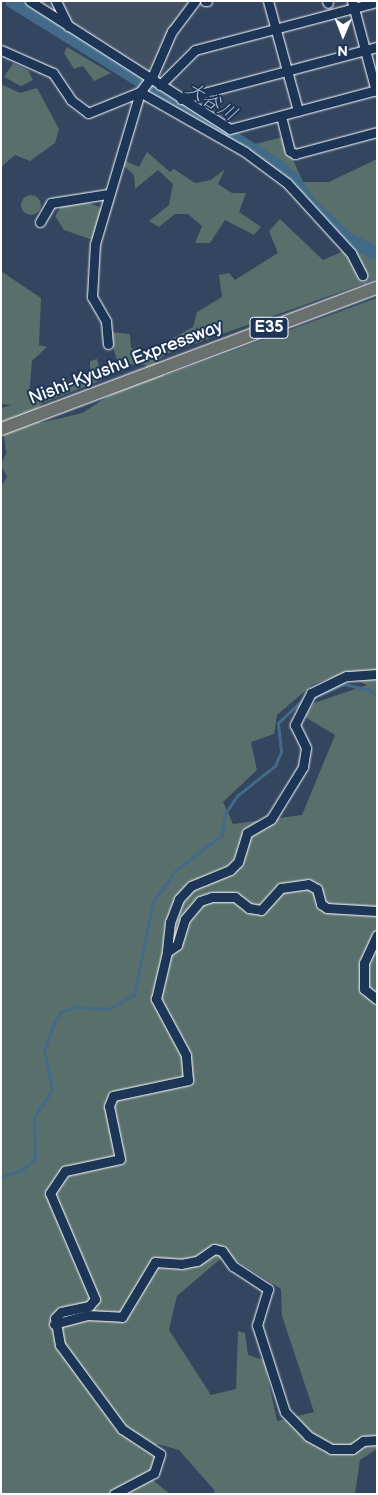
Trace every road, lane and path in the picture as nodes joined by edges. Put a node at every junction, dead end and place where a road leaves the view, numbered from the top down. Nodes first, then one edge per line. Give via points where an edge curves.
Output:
1 (30, 1) edge
2 (56, 1) edge
3 (196, 1) edge
4 (268, 1) edge
5 (377, 2) edge
6 (353, 5) edge
7 (68, 26) junction
8 (276, 28) junction
9 (377, 47) edge
10 (1, 50) edge
11 (365, 50) junction
12 (287, 71) junction
13 (144, 85) junction
14 (160, 85) junction
15 (376, 91) edge
16 (181, 99) junction
17 (298, 111) junction
18 (281, 116) junction
19 (377, 132) edge
20 (108, 194) junction
21 (40, 222) dead end
22 (362, 275) tunnel mouth
23 (377, 288) edge
24 (108, 344) dead end
25 (1, 429) edge
26 (377, 674) edge
27 (377, 911) edge
28 (377, 935) edge
29 (168, 952) junction
30 (377, 999) edge
31 (54, 1324) junction
32 (377, 1440) edge
33 (114, 1494) edge

1 - 7 street
2 - 7 street
3 - 13 street via 172,31
4 - 8 street
5 - 6 street
6 - 8 street
6 - 11 street
7 - 13 street
8 - 12 street
8 - 14 street via 195,50
9 - 11 street
10 - 13 street via 53,72 71,100 88,113
11 - 12 street
11 - 15 street
12 - 16 street
12 - 17 street
13 - 14 street
13 - 20 street
13 - 22 street via 288,182 352,253
14 - 16 street
15 - 17 street
16 - 18 street via 230,130
17 - 18 street
18 - 19 street via 290,152 295,154
20 - 21 street via 51,203
20 - 24 street via 95,244 92,297 106,321
23 - 25 highway, Nishi-Kyushu Expressway / E35
26 - 29 street via 346,676 311,693 295,725 306,748 303,767 271,819 247,833 238,862 230,870 190,886 179,899 170,922
27 - 29 street via 327,908 321,904 317,889 308,884 281,888 261,910 249,908 234,896 212,897 200,901 185,919 177,945
28 - 30 street via 364,963 364,989
29 - 31 street via 156,999 186,1055 188,1080 113,1096 109,1106 120,1159 75,1167 56,1181 50,1203 95,1299 89,1306 61,1312
31 - 32 street via 87,1315 122,1317 147,1268 155,1262 182,1264 197,1261 214,1250 222,1251 233,1266 268,1289 257,1325 285,1412 308,1436 331,1449 352,1449 363,1441
31 - 33 street via 60,1345 122,1428 160,1454 154,1473

